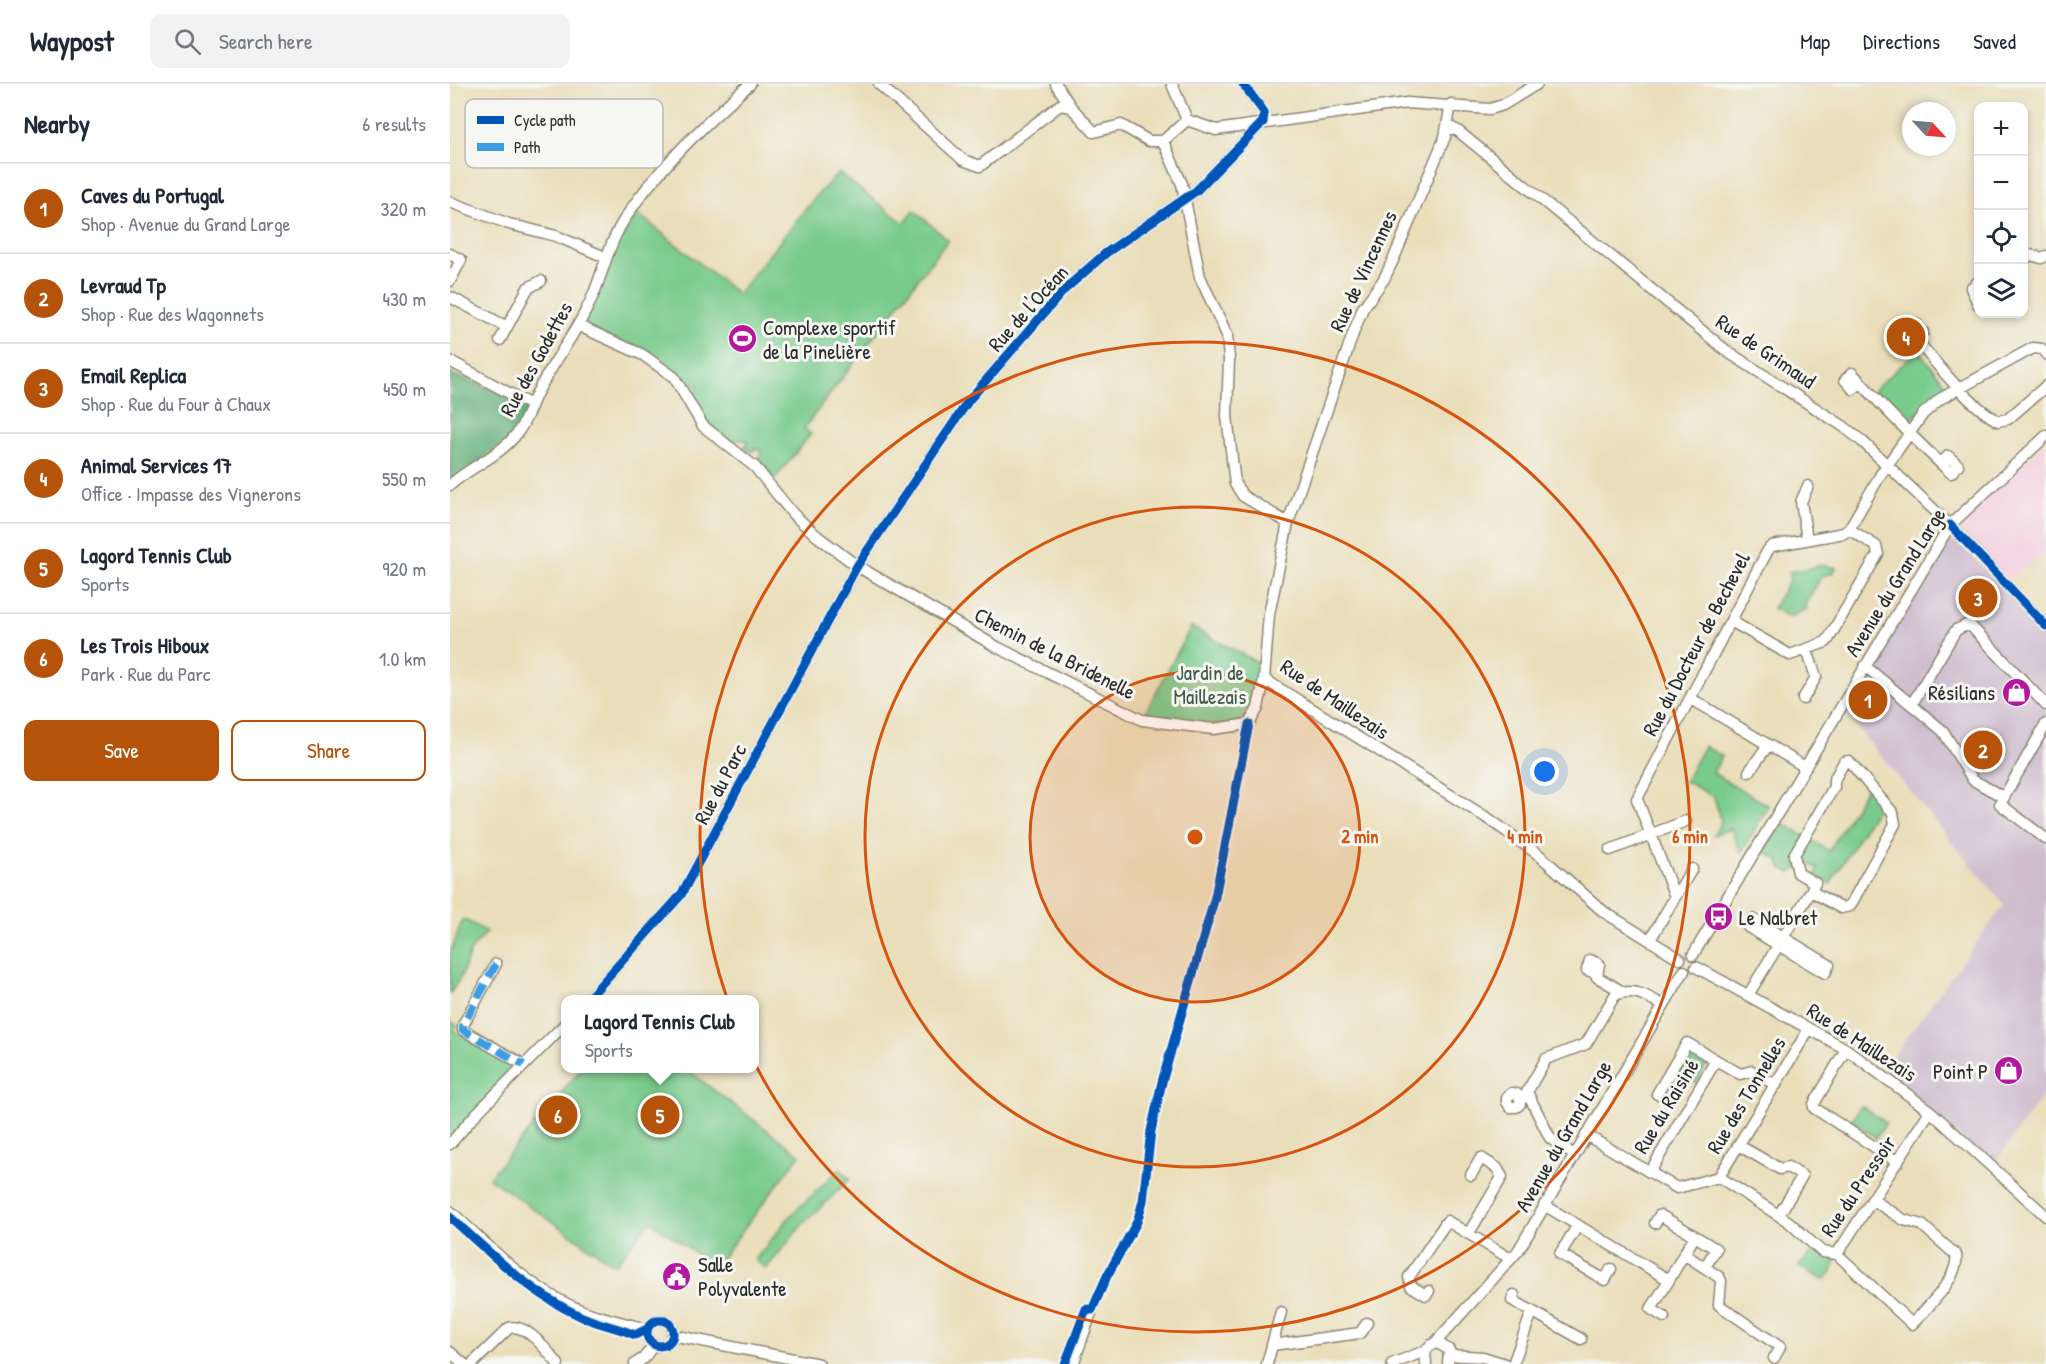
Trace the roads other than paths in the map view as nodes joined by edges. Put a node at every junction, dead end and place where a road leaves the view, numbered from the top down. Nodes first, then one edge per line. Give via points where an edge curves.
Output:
1 (750, 84) edge
2 (879, 84) edge
3 (1056, 84) edge
4 (1172, 84) edge
5 (1243, 84) edge
6 (1537, 84) edge
7 (1451, 104) junction
8 (1071, 106) junction
9 (1187, 120) junction
10 (1263, 122) junction
11 (1448, 126) junction
12 (1163, 141) junction
13 (1185, 200) junction
14 (450, 201) edge
15 (450, 254) edge
16 (2046, 256) edge
17 (605, 257) junction
18 (2028, 257) edge
19 (450, 281) edge
20 (542, 281) dead end
21 (450, 297) edge
22 (579, 326) junction
23 (507, 327) junction
24 (1916, 339) dead end
25 (500, 340) dead end
26 (2046, 354) edge
27 (450, 362) edge
28 (1861, 383) dead end
29 (2046, 386) edge
30 (1960, 388) junction
31 (531, 405) junction
32 (1908, 434) junction
33 (2046, 436) edge
34 (1941, 464) dead end
35 (1888, 466) junction
36 (450, 485) edge
37 (1808, 486) dead end
38 (1288, 523) junction
39 (1950, 525) junction
40 (1849, 529) junction
41 (1807, 539) junction
42 (857, 566) junction
43 (2046, 608) edge
44 (2036, 615) junction
45 (1731, 621) junction
46 (2046, 626) edge
47 (1807, 650) junction
48 (1865, 666) junction
49 (1264, 679) junction
50 (1690, 698) junction
51 (1803, 699) dead end
52 (1912, 704) junction
53 (2046, 705) edge
54 (2046, 724) edge
55 (1768, 745) junction
56 (1805, 767) junction
57 (1749, 772) dead end
58 (2003, 797) junction
59 (1686, 821) dead end
60 (1651, 834) junction
61 (2046, 839) edge
62 (1610, 850) dead end
63 (1692, 868) dead end
64 (1811, 891) junction
65 (1675, 897) junction
66 (1650, 940) junction
67 (1693, 955) junction
68 (1680, 959) junction
69 (496, 964) dead end
70 (1696, 967) junction
71 (1684, 971) junction
72 (1596, 973) dead end
73 (1618, 991) junction
74 (591, 995) edge
75 (1748, 995) junction
76 (1662, 1005) junction
77 (561, 1028) edge
78 (1809, 1029) junction
79 (1846, 1050) junction
80 (1716, 1060) junction
81 (524, 1065) junction
82 (1776, 1085) junction
83 (1658, 1094) dead end
84 (1930, 1111) junction
85 (1586, 1135) junction
86 (450, 1144) edge
87 (1738, 1145) junction
88 (1574, 1155) junction
89 (1898, 1162) junction
90 (1650, 1172) junction
91 (1471, 1175) dead end
92 (1719, 1178) junction
93 (1873, 1200) junction
94 (1544, 1205) junction
95 (450, 1211) edge
96 (1779, 1215) junction
97 (2046, 1216) edge
98 (1655, 1223) dead end
99 (1578, 1225) junction
100 (1469, 1233) junction
101 (1695, 1236) junction
102 (1684, 1254) junction
103 (1837, 1254) junction
104 (1511, 1259) junction
105 (1705, 1267) junction
106 (1611, 1269) dead end
107 (1669, 1280) junction
108 (1430, 1291) dead end
109 (1514, 1295) dead end
110 (1092, 1310) dead end
111 (1463, 1311) junction
112 (1281, 1312) dead end
113 (1532, 1312) junction
114 (1664, 1317) dead end
115 (1367, 1323) dead end
116 (647, 1329) junction
117 (672, 1335) junction
118 (1581, 1340) dead end
119 (1435, 1343) junction
120 (654, 1344) junction
121 (1272, 1346) junction
122 (1425, 1351) junction
123 (450, 1352) edge
124 (1449, 1357) edge
125 (1774, 1358) dead end
126 (464, 1364) edge
127 (472, 1364) edge
128 (558, 1364) edge
129 (635, 1364) edge
130 (819, 1364) edge
131 (1073, 1364) edge
132 (1268, 1364) edge
133 (1394, 1364) edge
134 (1425, 1364) edge
135 (1505, 1364) edge
136 (1513, 1364) edge

1 - 17 street, Rue des Godettes via 646,189 625,218
2 - 8 street via 963,160 980,166 1060,105
3 - 8 street
4 - 9 street
5 - 10 street via 1264,112
6 - 7 street via 1490,109
7 - 10 street via 1407,103
7 - 11 street, Rue de Vincennes
8 - 12 street via 1094,132 1121,125 1149,141
9 - 10 street via 1216,130
9 - 12 street
10 - 13 street, Rue de l'Océan
11 - 35 street, Rue de Grimaud via 1728,352 1843,426
11 - 38 street, Rue de Vincennes via 1394,258 1363,308
12 - 13 street
13 - 38 street via 1200,277 1227,335 1227,416 1235,484 1243,496
13 - 42 street, Rue de l'Océan via 1106,253 1064,290 969,400
14 - 17 street via 509,224 556,236
15 - 19 street via 461,260
16 - 18 street
17 - 22 street, Rue des Godettes via 597,287
20 - 23 street via 528,288
21 - 23 street
22 - 31 street, Rue des Godettes
22 - 42 street, Chemin de la Bridenelle via 643,355 674,376 703,426 755,467 794,514
23 - 25 street
24 - 30 street
26 - 30 street via 2033,348
27 - 31 street
28 - 32 street
29 - 30 street via 2003,421 1994,419
30 - 32 street via 1923,414
31 - 36 street, Rue des Godettes via 518,432
32 - 34 street
32 - 35 street
33 - 39 street, Avenue du Grand Large
35 - 39 street, Rue de Grimaud
35 - 40 street
37 - 41 street via 1801,502
38 - 49 street, Rue de Maillezais via 1269,614
39 - 44 street, Rue de Grimaud
39 - 48 street, Avenue du Grand Large
40 - 41 street, Rue du Docteur de Bechevel
40 - 47 street via 1876,546 1878,554 1829,638
41 - 45 street, Rue du Docteur de Bechevel via 1768,550
42 - 49 street, Chemin de la Bridenelle via 997,647 1143,720 1213,729 1249,724 1258,708
42 - 74 street, Rue du Parc via 681,895
43 - 44 street
44 - 46 street, Rue de Grimaud
45 - 47 street via 1790,655
45 - 50 street, Rue du Docteur de Bechevel
47 - 51 street via 1816,677
48 - 52 street
48 - 56 street, Avenue du Grand Large
49 - 66 street, Rue de Maillezais via 1492,821 1539,855 1604,912
50 - 55 street
50 - 60 street, Rue du Docteur de Bechevel via 1637,799
52 - 53 street via 1956,630 1969,624
52 - 58 street via 1943,731 1969,776
54 - 58 street
55 - 56 street
55 - 57 street
56 - 67 street, Avenue du Grand Large
58 - 61 street via 2001,805
59 - 60 street
60 - 62 street
60 - 65 street, Rue du Docteur de Bechevel
63 - 65 street
64 - 64 street via 1841,908 1850,906 1895,829 1893,813 1849,761 1834,780 1834,788 1794,855 1798,873 1815,883
64 - 75 street
65 - 66 street
66 - 68 street, Rue de Maillezais
67 - 68 street
67 - 70 street
68 - 71 street
69 - 81 street via 463,1030
70 - 71 street
70 - 75 street, Rue de Maillezais
71 - 76 street, Avenue du Grand Large
72 - 73 street
73 - 76 street via 1642,993
73 - 88 street via 1586,1044 1552,1055 1542,1064 1524,1098 1550,1138
75 - 78 street, Rue de Maillezais
76 - 85 street, Avenue du Grand Large
77 - 81 street
78 - 79 street, Rue de Maillezais
78 - 82 street, Rue des Tonnelles
79 - 84 street, Rue de Maillezais
79 - 89 street via 1814,1108
80 - 82 street, Rue du Raisiné via 1740,1074 1752,1071
80 - 83 street, Rue du Raisiné via 1687,1043
80 - 90 street, Rue du Raisiné
81 - 86 street
82 - 87 street, Rue des Tonnelles
84 - 89 street, Rue du Pressoir
84 - 97 street, Rue de Maillezais
85 - 88 street, Avenue du Grand Large
85 - 90 street, Rue des Tonnelles
87 - 92 street, Rue des Tonnelles
87 - 96 street via 1780,1169 1788,1167 1802,1176
88 - 94 street, Avenue du Grand Large
89 - 93 street, Rue du Pressoir
90 - 92 street, Rue des Tonnelles via 1677,1188
91 - 100 street via 1481,1158 1497,1168 1502,1177
92 - 96 street, Rue du Pressoir
93 - 103 street, Rue du Pressoir
93 - 103 street via 1904,1220 1922,1225 1956,1255 1955,1269 1938,1296 1912,1324
94 - 99 street
94 - 104 street, Avenue du Grand Large
95 - 116 street via 504,1259 566,1304
96 - 103 street, Rue du Pressoir via 1822,1252
98 - 101 street via 1660,1215
99 - 106 street via 1560,1254 1605,1280
99 - 107 street
100 - 104 street
100 - 108 street via 1452,1222 1443,1224 1408,1283 1426,1295
101 - 102 street
101 - 105 street via 1716,1249
102 - 105 street
102 - 107 street
104 - 111 street, Avenue du Grand Large
105 - 125 street via 1721,1281 1719,1305 1780,1347
107 - 114 street via 1651,1309
109 - 113 street via 1512,1300
110 - 131 street
111 - 119 street, Avenue du Grand Large
111 - 124 street, Avenue du Grand Large via 1453,1328
112 - 121 street
113 - 118 street
113 - 136 street
115 - 121 street via 1360,1333
116 - 117 street via 652,1322 663,1320 670,1325
116 - 120 street
117 - 120 street via 665,1344
117 - 130 street
119 - 122 street, Avenue du Grand Large
119 - 124 street
120 - 129 street
121 - 132 street
122 - 133 street, Avenue du Grand Large
122 - 134 street
123 - 126 street
124 - 135 street via 1478,1357
127 - 128 street via 515,1326 523,1328
133 - 134 street

